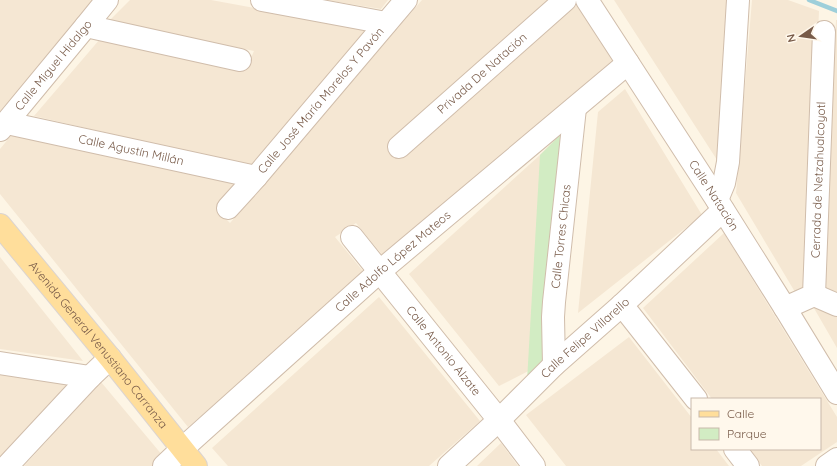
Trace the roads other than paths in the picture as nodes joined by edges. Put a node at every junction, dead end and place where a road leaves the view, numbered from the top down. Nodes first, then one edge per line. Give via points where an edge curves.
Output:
1 (107, 0) edge
2 (262, 0) edge
3 (406, 0) edge
4 (565, 0) edge
5 (587, 0) edge
6 (738, 0) edge
7 (386, 23) junction
8 (86, 26) junction
9 (824, 32) dead end
10 (240, 60) dead end
11 (628, 63) junction
12 (574, 108) junction
13 (3, 127) edge
14 (399, 147) dead end
15 (256, 177) junction
16 (720, 205) junction
17 (228, 208) dead end
18 (0, 225) edge
19 (352, 237) dead end
20 (379, 272) junction
21 (814, 295) junction
22 (622, 304) junction
23 (837, 305) edge
24 (785, 308) junction
25 (110, 358) junction
26 (0, 363) edge
27 (554, 365) junction
28 (90, 377) junction
29 (837, 392) edge
30 (695, 398) edge
31 (499, 420) junction
32 (182, 449) junction
33 (736, 450) edge
34 (837, 459) edge
35 (7, 466) edge
36 (164, 466) edge
37 (196, 466) edge
38 (449, 466) edge
39 (534, 466) edge
40 (748, 466) edge
41 (827, 466) edge

1 - 8 street, Calle Miguel Hidalgo
2 - 7 street, Calle José María Morelos Y Pavón
3 - 7 street, Calle José María Morelos Y Pavón
4 - 14 street, Privada De Natación
5 - 11 street, Calle Natación
6 - 16 street via 728,162
7 - 15 street, Calle José María Morelos Y Pavón
8 - 10 street
8 - 13 street, Calle Miguel Hidalgo
9 - 21 street, Cerrada de Netzahualcoyotl
11 - 12 street, Calle Adolfo López Mateos
11 - 16 street, Calle Natación
12 - 20 street, Calle Adolfo López Mateos
12 - 27 street, Calle Torres Chicas via 554,302
13 - 15 street, Calle Agustín Millán
15 - 17 street, Calle José María Morelos Y Pavón
16 - 22 street, Calle Felipe Villarello
16 - 24 street, Calle Natación
18 - 25 main road, Avenida General Venustiano Carranza
19 - 20 street, Calle Antonio Alzate
20 - 31 street, Calle Antonio Alzate
20 - 32 street, Calle Adolfo López Mateos
21 - 23 street
21 - 24 street
22 - 27 street, Calle Felipe Villarello
22 - 30 street
24 - 29 street, Calle Natación
25 - 28 street
25 - 32 main road, Avenida General Venustiano Carranza
26 - 28 street
27 - 31 street, Calle Felipe Villarello
28 - 35 street
31 - 38 street, Calle Felipe Villarello
31 - 39 street, Calle Antonio Alzate
32 - 36 street, Calle Adolfo López Mateos
32 - 37 main road, Avenida General Venustiano Carranza
33 - 40 street
34 - 41 street

